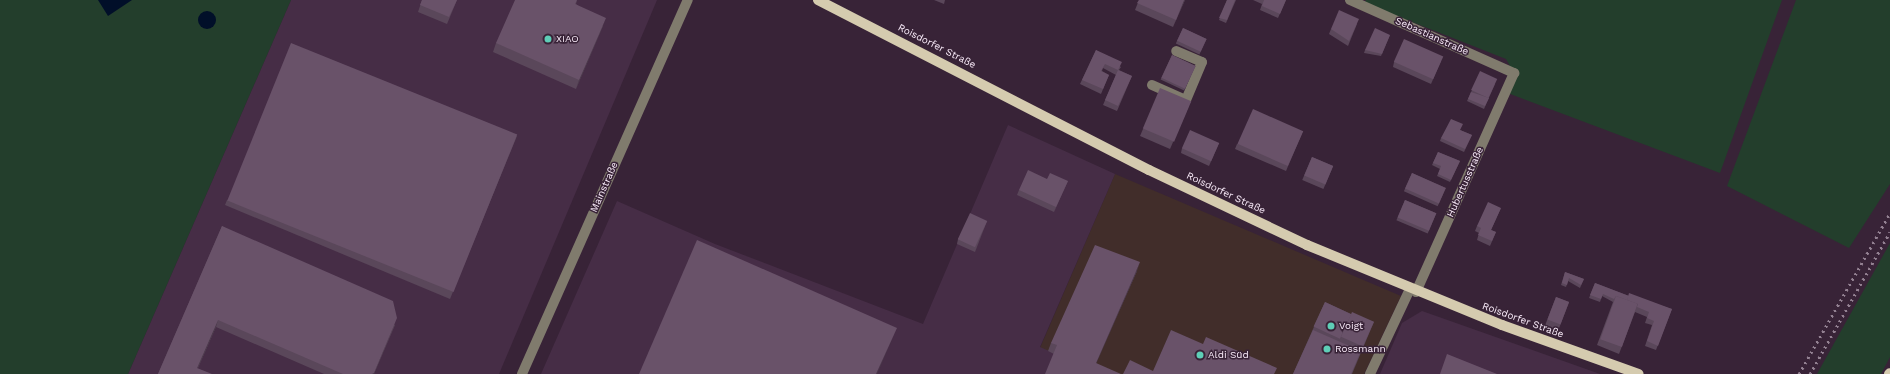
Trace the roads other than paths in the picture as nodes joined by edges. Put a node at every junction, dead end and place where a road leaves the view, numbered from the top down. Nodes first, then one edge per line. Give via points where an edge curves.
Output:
1 (688, 0) edge
2 (818, 0) edge
3 (1350, 0) edge
4 (1176, 51) dead end
5 (1514, 73) joint
6 (1152, 85) dead end
7 (1413, 290) junction
8 (522, 374) edge
9 (1370, 374) edge
10 (1639, 374) edge

1 - 8 street, Mainstraße
2 - 7 main road, Roisdorfer Straße via 1149,170
3 - 5 street, Sebastianstraße
4 - 6 street via 1202,62 1186,100
5 - 7 street, Hubertusstraße
7 - 9 street, Hubertusstraße
7 - 10 main road, Roisdorfer Straße

